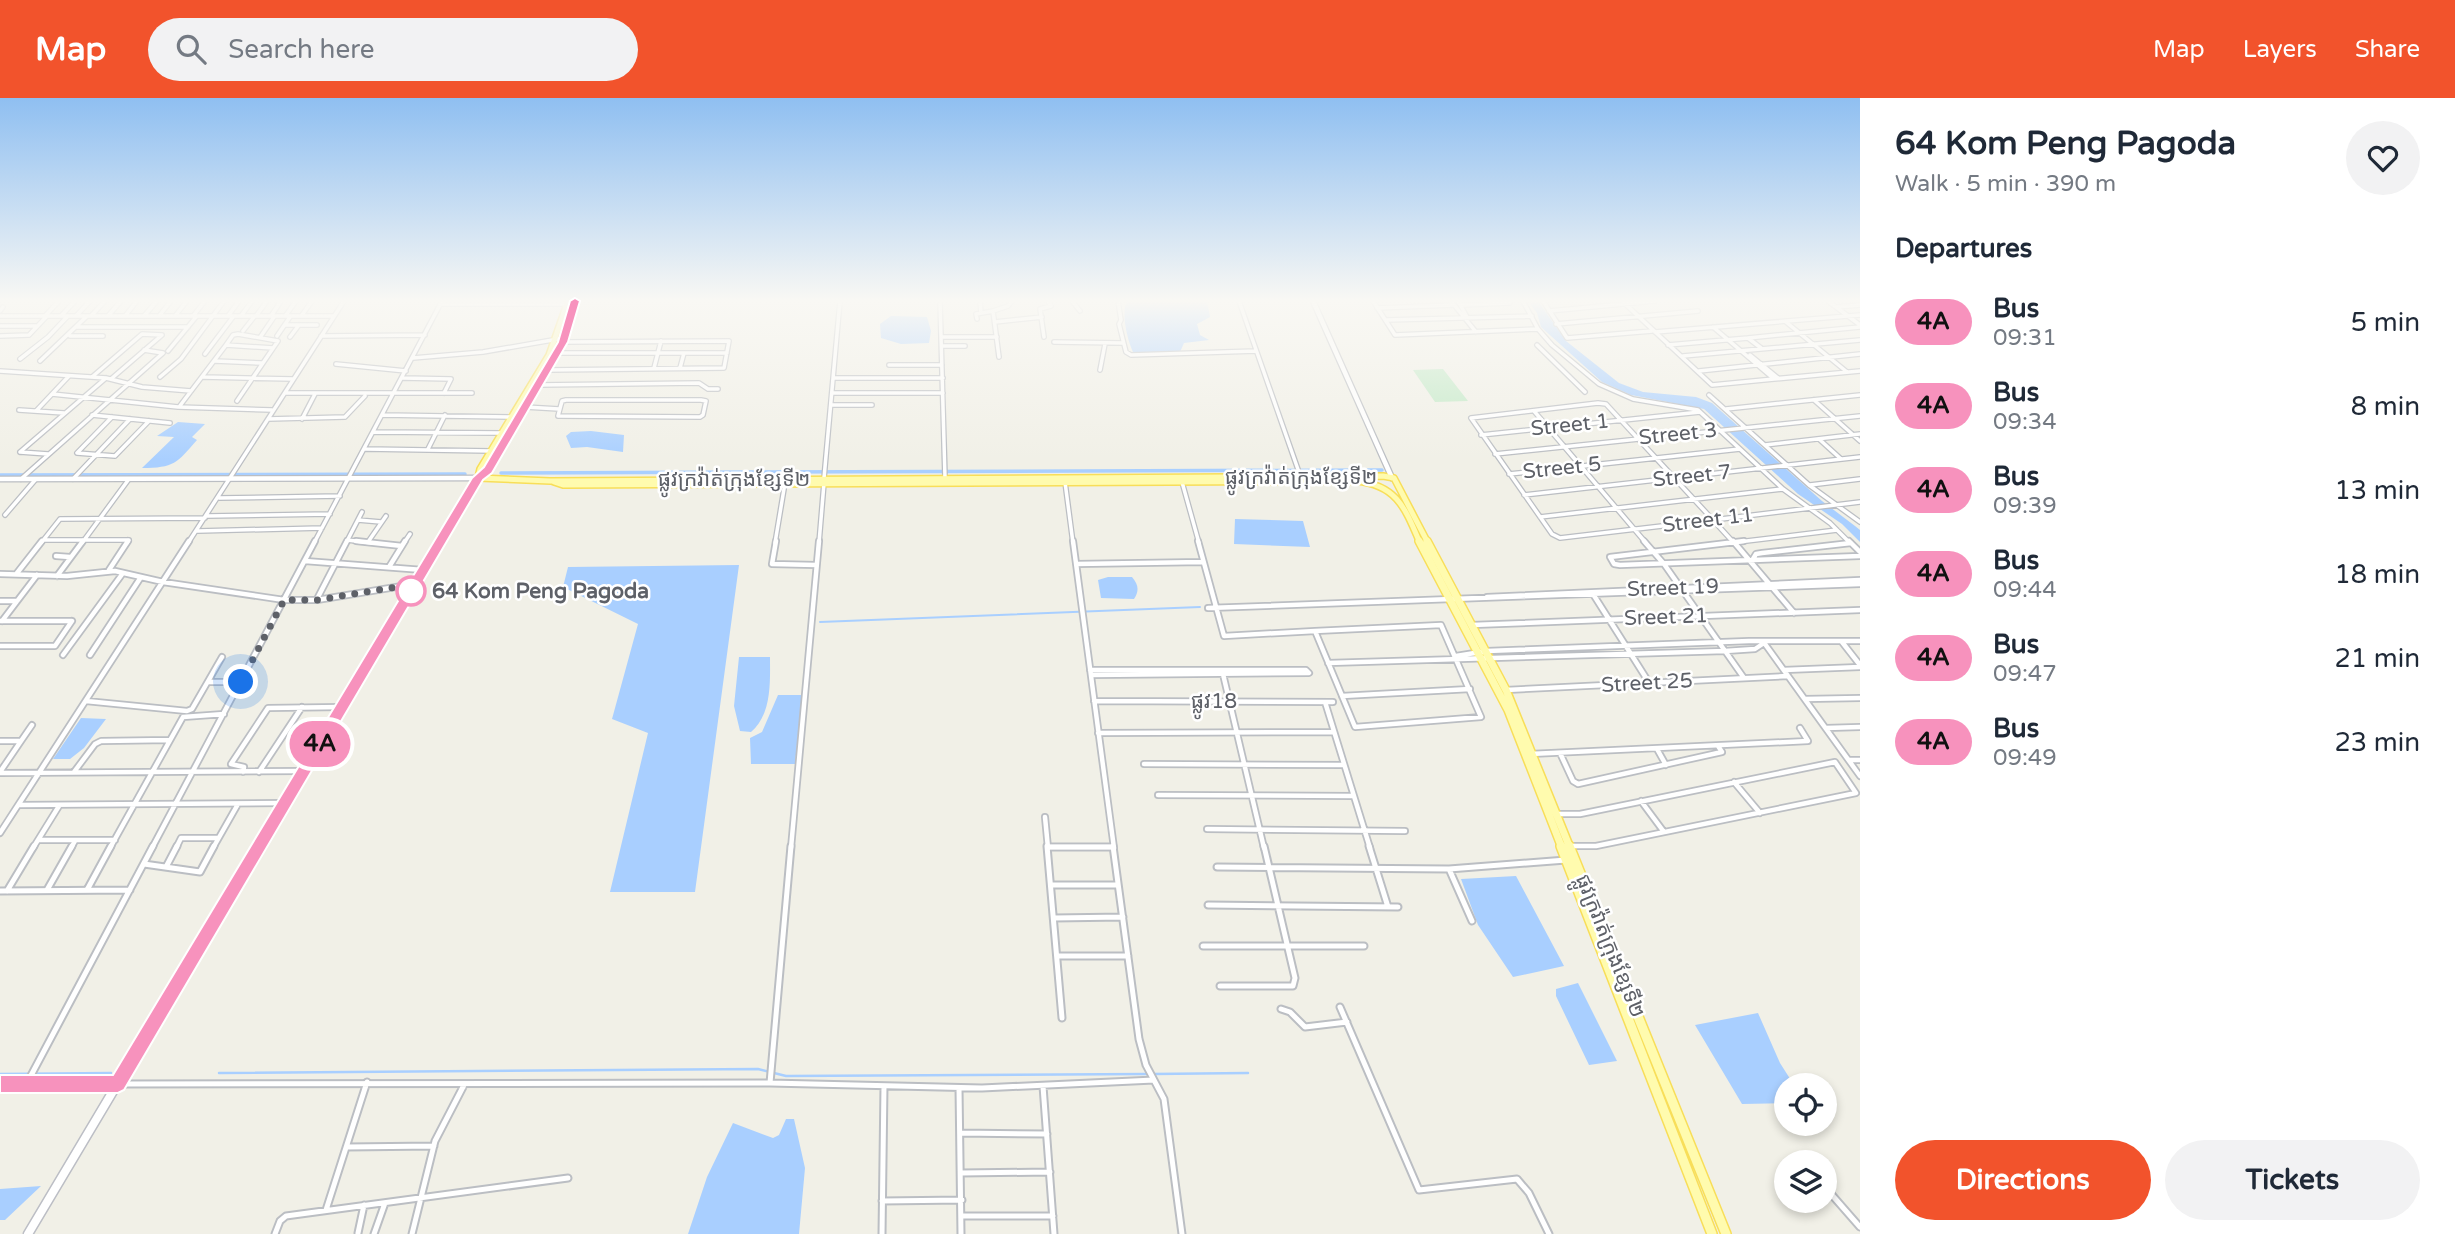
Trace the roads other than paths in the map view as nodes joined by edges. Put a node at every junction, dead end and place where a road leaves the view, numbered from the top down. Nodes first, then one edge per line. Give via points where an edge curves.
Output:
1 (26, 354) edge
2 (48, 354) edge
3 (119, 354) edge
4 (139, 354) edge
5 (162, 354) edge
6 (185, 354) edge
7 (219, 354) edge
8 (269, 354) edge
9 (310, 354) edge
10 (415, 354) edge
11 (460, 354) edge
12 (551, 354) edge
13 (556, 354) edge
14 (658, 354) edge
15 (684, 354) edge
16 (727, 354) edge
17 (836, 354) edge
18 (942, 354) edge
19 (999, 354) edge
20 (1103, 354) edge
21 (1132, 354) edge
22 (1165, 354) edge
23 (1257, 354) edge
24 (1336, 354) edge
25 (1547, 354) edge
26 (1564, 354) edge
27 (1679, 354) edge
28 (1702, 354) edge
29 (1747, 354) edge
30 (1824, 354) edge
31 (1860, 354) edge
32 (1682, 356) junction
33 (999, 357) dead end
34 (413, 358) junction
35 (1829, 358) junction
36 (20, 359) dead end
37 (1570, 360) junction
38 (40, 361) dead end
39 (214, 361) junction
40 (263, 363) junction
41 (336, 363) dead end
42 (1556, 363) junction
43 (889, 365) dead end
44 (942, 365) junction
45 (1759, 365) junction
46 (654, 368) junction
47 (680, 368) junction
48 (547, 370) junction
49 (1100, 370) dead end
50 (0, 371) edge
51 (6, 371) junction
52 (405, 371) junction
53 (1699, 371) junction
54 (1860, 371) edge
55 (1847, 373) junction
56 (0, 376) edge
57 (69, 376) junction
58 (91, 377) junction
59 (160, 377) dead end
60 (203, 377) junction
61 (402, 378) junction
62 (834, 378) junction
63 (943, 378) junction
64 (108, 379) junction
65 (252, 379) junction
66 (294, 379) junction
67 (1776, 379) junction
68 (129, 383) junction
69 (538, 385) junction
70 (718, 388) dead end
71 (191, 391) junction
72 (1585, 392) dead end
73 (284, 393) junction
74 (315, 393) junction
75 (393, 393) junction
76 (444, 393) junction
77 (472, 393) dead end
78 (832, 393) junction
79 (943, 393) junction
80 (52, 394) junction
81 (365, 395) junction
82 (1860, 395) edge
83 (1709, 396) dead end
84 (82, 398) junction
85 (109, 400) junction
86 (1814, 400) junction
87 (237, 401) dead end
88 (831, 405) junction
89 (872, 405) dead end
90 (178, 407) junction
91 (526, 407) junction
92 (559, 409) junction
93 (1725, 409) junction
94 (19, 410) dead end
95 (272, 410) junction
96 (1533, 410) junction
97 (36, 411) junction
98 (1701, 412) junction
99 (64, 413) junction
100 (92, 415) junction
101 (382, 415) junction
102 (445, 415) junction
103 (1860, 416) edge
104 (111, 417) junction
105 (511, 417) junction
106 (1835, 418) junction
107 (130, 419) junction
108 (267, 419) junction
109 (302, 419) junction
110 (1621, 420) junction
111 (149, 421) junction
112 (170, 423) dead end
113 (1548, 428) junction
114 (1743, 428) junction
115 (1722, 430) junction
116 (373, 432) junction
117 (436, 432) junction
118 (501, 433) junction
119 (1482, 435) junction
120 (1854, 435) junction
121 (1860, 435) edge
122 (1638, 438) junction
123 (1818, 439) junction
124 (1860, 441) edge
125 (1764, 445) junction
126 (1565, 447) junction
127 (365, 449) junction
128 (428, 449) junction
129 (1740, 449) junction
130 (491, 451) junction
131 (49, 454) junction
132 (1495, 454) junction
133 (95, 455) junction
134 (1656, 457) junction
135 (1860, 457) edge
136 (1841, 459) junction
137 (1580, 466) junction
138 (1785, 466) junction
139 (1764, 468) junction
140 (1509, 474) junction
141 (351, 475) junction
142 (1300, 475) junction
143 (231, 476) junction
144 (945, 476) junction
145 (24, 477) junction
146 (825, 477) junction
147 (74, 478) junction
148 (478, 478) junction
149 (1676, 478) junction
150 (0, 479) edge
151 (36, 479) junction
152 (129, 479) junction
153 (1391, 479) junction
154 (1860, 479) edge
155 (1065, 480) junction
156 (1182, 480) junction
157 (550, 481) junction
158 (1356, 481) junction
159 (785, 484) junction
160 (1809, 485) junction
161 (1598, 486) junction
162 (1783, 489) junction
163 (1524, 495) junction
164 (340, 496) junction
165 (218, 498) junction
166 (1694, 498) junction
167 (1399, 502) junction
168 (1860, 502) edge
169 (1832, 505) junction
170 (1616, 507) junction
171 (1809, 508) junction
172 (362, 512) dead end
173 (331, 514) junction
174 (5, 515) dead end
175 (386, 516) dead end
176 (206, 517) junction
177 (1540, 517) junction
178 (99, 519) junction
179 (1714, 519) junction
180 (358, 520) junction
181 (382, 522) junction
182 (1860, 522) edge
183 (323, 528) junction
184 (1635, 529) junction
185 (1837, 530) junction
186 (197, 531) junction
187 (410, 534) dead end
188 (84, 539) junction
189 (44, 540) junction
190 (347, 540) junction
191 (368, 542) junction
192 (1734, 542) junction
193 (1851, 543) junction
194 (402, 546) junction
195 (1824, 547) junction
196 (1800, 549) junction
197 (1653, 550) junction
198 (1777, 552) junction
199 (1860, 554) edge
200 (56, 556) dead end
201 (71, 557) junction
202 (1833, 557) junction
203 (1808, 558) junction
204 (1783, 559) junction
205 (1751, 560) junction
206 (305, 561) junction
207 (1203, 562) junction
208 (335, 563) junction
209 (1076, 564) junction
210 (1664, 564) junction
211 (816, 565) junction
212 (389, 567) junction
213 (424, 570) junction
214 (109, 571) junction
215 (17, 573) junction
216 (123, 573) junction
217 (0, 574) edge
218 (38, 574) junction
219 (57, 576) junction
220 (141, 577) junction
221 (163, 582) junction
222 (1860, 582) edge
223 (415, 584) junction
224 (1772, 586) junction
225 (1682, 589) junction
226 (1592, 593) junction
227 (1454, 599) junction
228 (284, 600) junction
229 (317, 600) junction
230 (0, 601) edge
231 (17, 601) junction
232 (1208, 608) dead end
233 (1216, 608) junction
234 (1860, 610) edge
235 (1794, 613) junction
236 (1701, 616) junction
237 (1609, 619) junction
238 (1, 622) edge
239 (1472, 625) junction
240 (1315, 631) junction
241 (1860, 641) edge
242 (1719, 642) junction
243 (1842, 642) junction
244 (1764, 643) junction
245 (0, 646) edge
246 (1626, 646) junction
247 (1725, 651) junction
248 (63, 655) dead end
249 (90, 655) dead end
250 (1485, 655) junction
251 (1631, 655) junction
252 (222, 657) dead end
253 (1456, 657) junction
254 (1328, 663) junction
255 (1860, 666) edge
256 (1783, 670) junction
257 (1090, 672) junction
258 (1222, 672) junction
259 (1788, 676) junction
260 (1744, 678) junction
261 (209, 682) junction
262 (241, 682) junction
263 (1649, 682) junction
264 (1470, 689) junction
265 (1506, 690) junction
266 (1342, 696) junction
267 (1860, 698) edge
268 (1804, 699) junction
269 (86, 701) junction
270 (1094, 701) junction
271 (1230, 702) junction
272 (1325, 702) junction
273 (1333, 702) dead end
274 (303, 706) junction
275 (342, 707) junction
276 (224, 714) junction
277 (32, 725) dead end
278 (1860, 727) edge
279 (1800, 728) dead end
280 (1825, 728) junction
281 (1237, 732) junction
282 (1334, 732) junction
283 (1098, 733) junction
284 (170, 740) junction
285 (0, 741) edge
286 (21, 741) junction
287 (1718, 746) junction
288 (1657, 749) junction
289 (1560, 753) junction
290 (1529, 754) junction
291 (1849, 760) junction
292 (1860, 760) edge
293 (1144, 764) dead end
294 (1244, 764) junction
295 (1344, 765) junction
296 (1666, 765) junction
297 (304, 771) junction
298 (0, 772) edge
299 (40, 772) junction
300 (74, 772) junction
301 (153, 772) junction
302 (193, 772) junction
303 (243, 772) junction
304 (259, 772) junction
305 (1860, 776) edge
306 (1734, 782) junction
307 (1158, 795) dead end
308 (1252, 795) junction
309 (1353, 796) junction
310 (1641, 801) junction
311 (285, 803) junction
312 (176, 804) junction
313 (239, 804) junction
314 (135, 805) junction
315 (18, 806) junction
316 (59, 806) junction
317 (1760, 813) junction
318 (1556, 814) junction
319 (1045, 817) dead end
320 (1207, 829) dead end
321 (1260, 830) junction
322 (1364, 830) junction
323 (1405, 831) dead end
324 (1664, 832) junction
325 (0, 833) edge
326 (219, 838) junction
327 (115, 839) junction
328 (38, 840) junction
329 (75, 840) junction
330 (1569, 846) junction
331 (1048, 847) junction
332 (1113, 847) junction
333 (1570, 861) junction
334 (144, 864) junction
335 (166, 867) junction
336 (1217, 867) dead end
337 (1269, 867) junction
338 (1376, 868) junction
339 (1449, 869) junction
340 (1051, 885) junction
341 (1118, 886) junction
342 (47, 890) junction
343 (87, 890) junction
344 (130, 890) junction
345 (4, 891) edge
346 (1208, 905) dead end
347 (1278, 906) junction
348 (1388, 907) junction
349 (1398, 907) dead end
350 (1123, 917) junction
351 (1054, 918) junction
352 (1472, 921) dead end
353 (1203, 946) dead end
354 (1287, 946) junction
355 (1364, 946) dead end
356 (1057, 956) junction
357 (1128, 956) junction
358 (1220, 986) dead end
359 (1340, 1007) dead end
360 (1281, 1009) dead end
361 (1062, 1018) dead end
362 (1347, 1022) junction
363 (1153, 1079) junction
364 (28, 1081) junction
365 (367, 1082) junction
366 (771, 1083) junction
367 (0, 1084) edge
368 (118, 1084) junction
369 (464, 1085) junction
370 (884, 1086) junction
371 (1043, 1086) junction
372 (959, 1088) junction
373 (960, 1133) junction
374 (1047, 1134) junction
375 (433, 1146) junction
376 (346, 1147) junction
377 (1050, 1172) junction
378 (961, 1173) junction
379 (568, 1178) dead end
380 (421, 1198) junction
381 (962, 1200) junction
382 (882, 1201) junction
383 (1837, 1201) edge
384 (385, 1202) junction
385 (364, 1205) junction
386 (326, 1210) junction
387 (962, 1216) junction
388 (1053, 1216) junction
389 (1860, 1227) edge
390 (358, 1233) edge
391 (28, 1234) edge
392 (275, 1234) edge
393 (374, 1234) edge
394 (412, 1234) edge
395 (882, 1234) edge
396 (961, 1234) edge
397 (1054, 1234) edge
398 (1182, 1234) edge
399 (1549, 1234) edge
400 (1712, 1234) edge
401 (1726, 1234) edge

1 - 36 street
2 - 38 street
3 - 58 street
4 - 64 street
5 - 68 street
6 - 59 street
7 - 39 street
8 - 40 street
9 - 66 street
10 - 34 street
11 - 34 street
12 - 105 main road
13 - 48 main road
14 - 46 street
15 - 47 street
16 - 47 street via 724,368
17 - 62 street
18 - 44 street
19 - 33 street
20 - 49 street
21 - 22 street
23 - 142 street
24 - 153 street
25 - 42 street
26 - 37 street
27 - 32 street
28 - 32 street
29 - 45 street
30 - 35 street
31 - 35 street
32 - 53 street
34 - 52 street
35 - 45 street
35 - 55 street
37 - 42 street
37 - 98 street via 1620,395
39 - 40 street
39 - 60 street
40 - 65 street
41 - 52 street
42 - 72 street
43 - 44 street
44 - 63 street
45 - 53 street
45 - 67 street
46 - 47 street
46 - 48 street
48 - 69 main road
50 - 51 street
51 - 56 street
51 - 57 street
52 - 61 street
53 - 67 street via 1712,385
54 - 55 street
55 - 67 street
57 - 58 street
57 - 80 street
58 - 64 street
60 - 65 street
60 - 71 street
61 - 75 street
61 - 76 street via 451,379
62 - 63 street
62 - 78 street
63 - 79 street
64 - 68 street
64 - 84 street
65 - 66 street
65 - 87 street
66 - 73 street
68 - 71 street
68 - 85 street
69 - 70 street via 699,383 708,389
69 - 91 main road
71 - 90 street
73 - 74 street
73 - 95 street
74 - 81 street
74 - 109 street
75 - 76 street
75 - 81 street
75 - 101 street
76 - 77 street
78 - 79 street
78 - 88 street
79 - 144 street
80 - 84 street
80 - 97 street
81 - 109 street via 348,416
82 - 86 street
83 - 93 street
84 - 85 street
84 - 99 street
85 - 90 street
85 - 100 street
86 - 93 street
86 - 106 street
88 - 89 street
88 - 146 street
90 - 95 street
91 - 92 street
91 - 148 main road via 488,470
92 - 92 street via 557,416 700,417 706,401 566,400
93 - 114 street
94 - 97 street
95 - 108 street
96 - 110 street via 1603,403
96 - 113 street
96 - 119 street via 1471,418
97 - 99 street
98 - 110 street, Street 1
98 - 115 street
99 - 131 street via 20,452
100 - 104 street
100 - 131 street
101 - 102 street
101 - 116 street
102 - 105 street
102 - 117 street
103 - 106 street, Street 3
104 - 107 street
104 - 133 street via 77,452
105 - 118 main road
106 - 114 street, Street 3
106 - 120 street
107 - 111 street
107 - 133 street
108 - 109 street
108 - 143 street
110 - 113 street, Street 1
110 - 122 street
111 - 112 street
111 - 133 street via 117,455
113 - 119 street, Street 1
113 - 126 street
114 - 115 street, Street 3
114 - 125 street
115 - 122 street, Street 3
115 - 129 street
116 - 117 street
116 - 127 street
117 - 118 street
117 - 128 street
118 - 130 main road
119 - 132 street
120 - 121 street
120 - 123 street
120 - 124 street
122 - 126 street, Street 3
122 - 134 street
123 - 125 street
123 - 136 street
125 - 138 street
126 - 132 street, Street 3
126 - 137 street
127 - 128 street
127 - 141 street
128 - 130 street
129 - 134 street, Street 5
129 - 139 street
130 - 148 main road
131 - 145 street
132 - 140 street
133 - 147 street
134 - 137 street, Street 5
134 - 149 street
135 - 136 street, Street 7
136 - 138 street, Street 7
137 - 140 street, Street 5
137 - 161 street
138 - 139 street, Street 7
138 - 160 street
139 - 149 street, Street 7
139 - 162 street
140 - 163 street
141 - 143 street
141 - 148 street
141 - 164 street
142 - 153 main road, ផ្លូវក្រវ៉ាត់ក្រុងខ្សែទី២
142 - 156 main road, ផ្លូវក្រវ៉ាត់ក្រុងខ្សែទី២
142 - 158 main road, ផ្លូវក្រវ៉ាត់ក្រុងខ្សែទី២
143 - 152 street
143 - 165 street
144 - 146 main road, ផ្លូវក្រវ៉ាត់ក្រុងខ្សែទី២
144 - 155 main road, ផ្លូវក្រវ៉ាត់ក្រុងខ្សែទី២
145 - 150 street
145 - 151 street
146 - 157 main road, ផ្លូវក្រវ៉ាត់ក្រុងខ្សែទី២
146 - 159 main road, ផ្លូវក្រវ៉ាត់ក្រុងខ្សែទី២
146 - 211 street
147 - 151 street
147 - 152 street
148 - 157 main road, ផ្លូវក្រវ៉ាត់ក្រុងខ្សែទី២
148 - 213 main road
149 - 161 street, Street 7
149 - 166 street
151 - 174 street
152 - 178 street
153 - 158 main road
153 - 167 main road
153 - 227 main road, ផ្លូវក្រវ៉ាត់ក្រុងខ្សែទី២ via 1398,482
154 - 160 street
155 - 156 main road, ផ្លូវក្រវ៉ាត់ក្រុងខ្សែទី២
155 - 209 street
156 - 207 street
157 - 159 main road, ផ្លូវក្រវ៉ាត់ក្រុងខ្សែទី២ via 563,485
158 - 167 main road, ផ្លូវក្រវ៉ាត់ក្រុងខ្សែទី២ via 1383,486
159 - 211 street via 772,564
160 - 169 street
161 - 163 street, Street 7
161 - 170 street
162 - 166 street
162 - 171 street
163 - 177 street
164 - 165 street
164 - 173 street
165 - 176 street
166 - 170 street
166 - 179 street
167 - 227 main road, ផ្លូវក្រវ៉ាត់ក្រុងខ្សែទី២ via 1432,569
168 - 169 street, Street 11
169 - 171 street, Street 11
169 - 182 street
170 - 177 street
170 - 184 street
171 - 179 street, Street 11
171 - 185 street
172 - 180 street
173 - 176 street
173 - 183 street
175 - 181 street
176 - 178 street
176 - 186 street
177 - 184 street, Street 11 via 1556,537
178 - 188 street
178 - 189 street via 60,519
179 - 184 street, Street 11
179 - 192 street
180 - 181 street
180 - 190 street
181 - 191 street
183 - 186 street
183 - 206 street
184 - 197 street
185 - 192 street
185 - 193 street
186 - 221 street
187 - 194 street
188 - 189 street
188 - 201 street
188 - 214 street via 129,540
189 - 215 street
190 - 191 street
190 - 208 street
191 - 194 street
192 - 197 street
192 - 205 street
193 - 195 street
193 - 199 street
194 - 212 street
195 - 196 street
195 - 202 street
196 - 198 street
196 - 203 street
197 - 210 street
197 - 210 street via 1611,556 1616,565
198 - 204 street
198 - 205 street via 1756,554
199 - 202 street
200 - 201 street
201 - 219 street
202 - 203 street
203 - 204 street
204 - 205 street
205 - 210 street
205 - 224 street
206 - 208 street
206 - 228 street
207 - 209 street
207 - 233 street
208 - 212 street
208 - 229 street
209 - 257 street
210 - 225 street
211 - 366 street
212 - 213 street
213 - 223 main road
214 - 216 street
214 - 219 street
215 - 217 street
215 - 218 street
216 - 220 street
216 - 248 street
218 - 219 street
218 - 231 street
220 - 221 street
220 - 249 street
221 - 228 street
221 - 269 street
222 - 224 street, Street 19
223 - 229 street
223 - 275 main road
224 - 225 street, Street 19
224 - 235 street
225 - 226 street, Street 19
225 - 236 street
226 - 227 street, Street 19
226 - 237 street
227 - 233 street, Street 19
227 - 239 main road, ផ្លូវក្រវ៉ាត់ក្រុងខ្សែទី២
227 - 250 main road, ផ្លូវក្រវ៉ាត់ក្រុងខ្សែទី២
228 - 229 street
228 - 262 street
230 - 231 street
231 - 238 street
232 - 233 street, Street 19
233 - 240 street via 1224,636
234 - 235 street, Sreet 21
235 - 236 street, Sreet 21
236 - 237 street, Sreet 21
236 - 242 street
237 - 239 street, Sreet 21
237 - 246 street
238 - 245 street via 72,621 55,646
239 - 250 main road, ផ្លូវក្រវ៉ាត់ក្រុងខ្សែទី២
240 - 253 street via 1441,625
240 - 254 street
241 - 243 street
242 - 244 street
242 - 246 street
242 - 247 street
243 - 244 street
243 - 255 street
244 - 247 street via 1755,649
244 - 256 street
246 - 250 street
246 - 251 street
247 - 251 street
247 - 260 street
250 - 251 street
250 - 253 street
250 - 265 main road, ផ្លូវក្រវ៉ាត់ក្រុងខ្សែទី២
250 - 290 main road, ផ្លូវក្រវ៉ាត់ក្រុងខ្សែទី២
251 - 263 street
252 - 261 street
253 - 254 street
253 - 264 street
254 - 266 street
255 - 256 street
256 - 259 street
257 - 258 street
257 - 270 street
258 - 258 street via 1308,673 1306,670
258 - 271 street
259 - 260 street, Street 25
259 - 268 street
260 - 263 street, Street 25
261 - 262 street
261 - 269 street via 187,711
262 - 276 street
263 - 265 street, Street 25
264 - 266 street
264 - 266 street via 1482,717 1355,727
265 - 290 main road, ផ្លូវក្រវ៉ាត់ក្រុងខ្សែទី២
267 - 268 street
268 - 280 street
269 - 299 street
270 - 271 street, ផ្លូវ18
270 - 283 street
271 - 272 street, ផ្លូវ18
271 - 281 street
272 - 273 street, ផ្លូវ18
272 - 282 street
274 - 275 street
274 - 303 street via 272,706 265,711 231,764 244,768
274 - 304 street
275 - 297 main road
276 - 284 street via 185,716
276 - 302 street
277 - 286 street
278 - 280 street
279 - 287 street via 1808,741
280 - 291 street
281 - 282 street
281 - 283 street
281 - 294 street
282 - 295 street
283 - 332 street
284 - 300 street via 101,741
284 - 301 street
285 - 286 street
286 - 298 street
287 - 288 street
287 - 296 street via 1722,752
288 - 289 street
288 - 296 street
289 - 290 street
289 - 296 street via 1578,783
290 - 318 main road, ផ្លូវក្រវ៉ាត់ក្រុងខ្សែទី២
290 - 333 main road, ផ្លូវក្រវ៉ាត់ក្រុងខ្សែទី២
291 - 292 street
291 - 305 street
293 - 294 street
294 - 295 street
294 - 308 street
295 - 309 street
297 - 304 street
297 - 311 main road
298 - 299 street
299 - 300 street
299 - 315 street
300 - 301 street
301 - 302 street
301 - 314 street
302 - 303 street
302 - 312 street
303 - 304 street
306 - 310 street
306 - 317 street
306 - 317 street via 1835,762 1856,793
307 - 308 street
308 - 309 street
308 - 321 street
309 - 322 street
310 - 318 street via 1580,814
310 - 324 street
311 - 313 street
311 - 368 main road
312 - 313 street
312 - 314 street
312 - 334 street
313 - 326 street
314 - 316 street
314 - 327 street
315 - 316 street
315 - 325 street
316 - 328 street
317 - 324 street
318 - 330 main road, ផ្លូវក្រវ៉ាត់ក្រុងខ្សែទី២
319 - 331 street
320 - 321 street
321 - 322 street
321 - 337 street
322 - 323 street
322 - 338 street
324 - 330 street via 1596,846
326 - 335 street via 181,838
326 - 335 street via 200,872
327 - 329 street
327 - 343 street
328 - 329 street
328 - 345 street
329 - 342 street
330 - 333 main road, ផ្លូវក្រវ៉ាត់ក្រុងខ្សែទី២
331 - 332 street
331 - 340 street
332 - 341 street
333 - 339 street
333 - 400 main road, ផ្លូវក្រវ៉ាត់ក្រុងខ្សែទី២
333 - 401 main road, ផ្លូវក្រវ៉ាត់ក្រុងខ្សែទី២
334 - 335 street
334 - 344 street
336 - 337 street
337 - 338 street
337 - 347 street
338 - 339 street
338 - 348 street
339 - 352 street
340 - 341 street
340 - 351 street
341 - 350 street
342 - 343 street
342 - 345 street
343 - 344 street
344 - 364 street
346 - 347 street
347 - 348 street
347 - 354 street
348 - 349 street
350 - 351 street
350 - 357 street
351 - 356 street
353 - 354 street
354 - 355 street
354 - 358 street via 1293,986
356 - 357 street
356 - 361 street
357 - 363 street via 1139,1039
359 - 362 street
360 - 362 street via 1305,1027
362 - 399 street via 1419,1190 1517,1179
363 - 371 street
363 - 398 street via 1164,1099
364 - 367 main road
364 - 368 main road
365 - 368 street
365 - 369 street
365 - 376 street
366 - 369 street
366 - 370 street
368 - 391 main road
369 - 375 street
370 - 372 street
370 - 382 street
371 - 372 street
371 - 374 street
372 - 373 street
373 - 374 street
373 - 378 street
374 - 377 street
375 - 376 street
375 - 380 street
376 - 386 street
377 - 378 street
377 - 388 street
378 - 381 street
379 - 380 street
380 - 384 street
380 - 394 street
381 - 382 street
381 - 387 street
382 - 395 street
383 - 389 street
384 - 385 street
384 - 393 street
385 - 386 street
385 - 390 street
386 - 392 street via 286,1216
387 - 388 street
387 - 396 street
388 - 397 street

